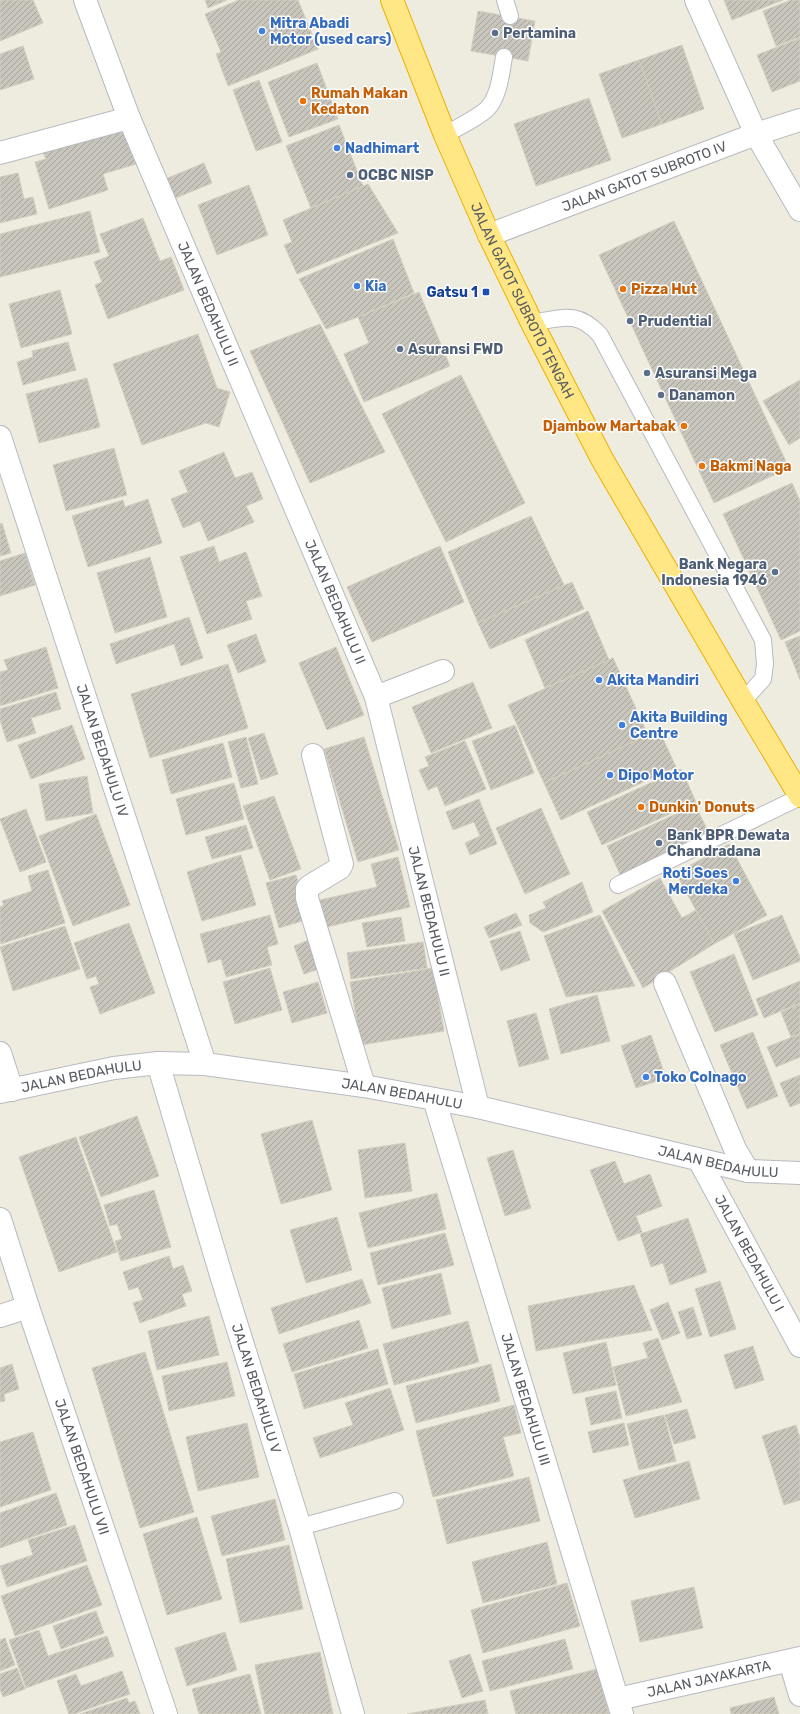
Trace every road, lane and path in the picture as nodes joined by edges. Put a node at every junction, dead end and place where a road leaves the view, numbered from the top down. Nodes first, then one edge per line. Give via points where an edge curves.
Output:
1 (85, 0) edge
2 (392, 0) edge
3 (505, 0) edge
4 (696, 0) edge
5 (510, 16) dead end
6 (504, 57) dead end
7 (129, 118) junction
8 (800, 120) edge
9 (756, 134) junction
10 (445, 135) junction
11 (0, 153) edge
12 (800, 210) edge
13 (489, 234) junction
14 (532, 322) junction
15 (0, 437) edge
16 (443, 671) dead end
17 (376, 697) junction
18 (743, 701) junction
19 (313, 755) dead end
20 (800, 796) edge
21 (618, 885) dead end
22 (665, 983) dead end
23 (0, 1053) edge
24 (158, 1063) junction
25 (205, 1064) junction
26 (364, 1086) junction
27 (6, 1091) edge
28 (434, 1099) junction
29 (478, 1107) junction
30 (699, 1160) junction
31 (748, 1171) junction
32 (800, 1173) edge
33 (0, 1219) edge
34 (28, 1307) junction
35 (0, 1316) edge
36 (800, 1346) edge
37 (395, 1500) dead end
38 (300, 1527) junction
39 (795, 1660) edge
40 (800, 1695) edge
41 (620, 1706) edge
42 (166, 1714) edge
43 (354, 1714) edge

1 - 7 street, JALAN BEDAHULU II
2 - 10 highway, JALAN GATOT SUBROTO TENGAH
3 - 5 lane
4 - 9 street
6 - 10 lane via 499,84 486,110
7 - 11 street
7 - 17 street, JALAN BEDAHULU II
8 - 9 street, JALAN GATOT SUBROTO IV
9 - 12 street
9 - 13 street, JALAN GATOT SUBROTO IV
10 - 13 highway, JALAN GATOT SUBROTO TENGAH
13 - 14 highway, JALAN GATOT SUBROTO TENGAH
14 - 18 highway, JALAN GATOT SUBROTO TENGAH via 602,459
14 - 18 lane via 572,317 582,320 600,335 762,640 765,664 763,679
15 - 25 street, JALAN BEDAHULU IV
16 - 17 street
17 - 29 street, JALAN BEDAHULU II
18 - 20 highway, JALAN GATOT SUBROTO TENGAH
19 - 26 street via 342,864 340,868 310,886 307,889 307,898
20 - 21 lane
22 - 31 street via 735,1149
23 - 27 street
24 - 25 street, JALAN BEDAHULU
24 - 27 street, JALAN BEDAHULU via 114,1068
24 - 38 street, JALAN BEDAHULU V
25 - 26 street, JALAN BEDAHULU
26 - 28 street, JALAN BEDAHULU
28 - 29 street, JALAN BEDAHULU
28 - 41 street, JALAN BEDAHULU III
29 - 30 street, JALAN BEDAHULU
30 - 31 street, JALAN BEDAHULU
30 - 36 street, JALAN BEDAHULU I
31 - 32 street, JALAN BEDAHULU
33 - 34 street, JALAN BEDAHULU VII
34 - 35 street
34 - 42 street, JALAN BEDAHULU VII
37 - 38 lane
38 - 43 street, JALAN BEDAHULU V
39 - 40 street
39 - 41 street, JALAN JAYAKARTA

